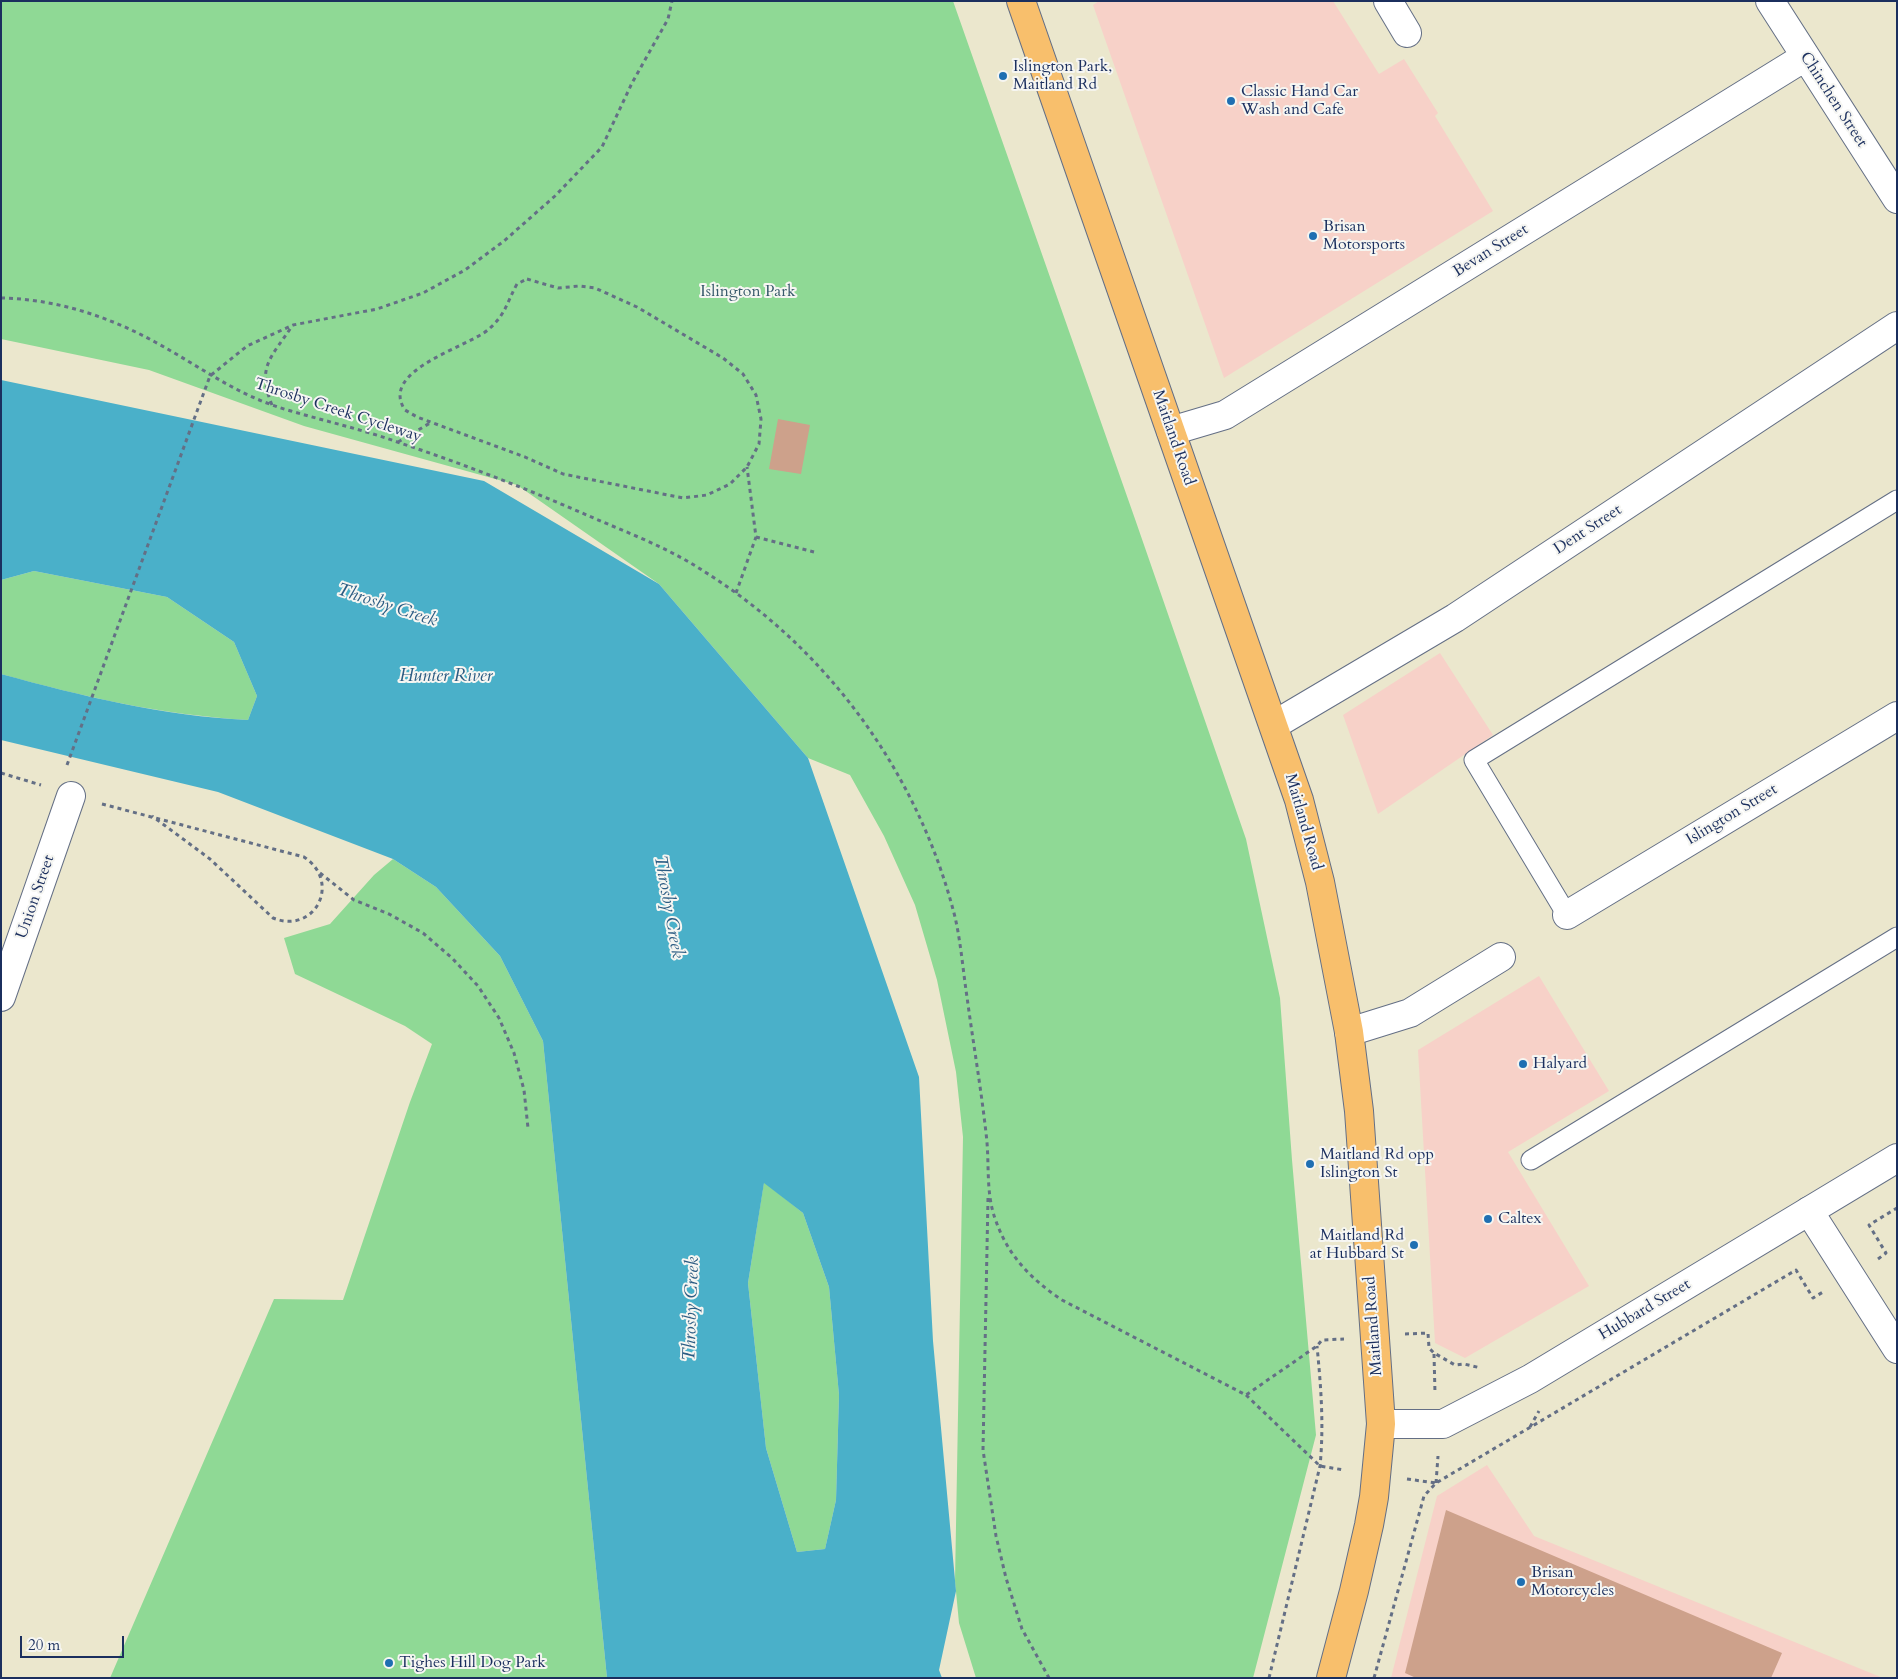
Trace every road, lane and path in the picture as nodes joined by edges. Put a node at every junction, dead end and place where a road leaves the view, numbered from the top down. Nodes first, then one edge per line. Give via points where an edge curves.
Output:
1 (672, 1) edge
2 (1021, 1) edge
3 (1388, 1) edge
4 (1770, 1) edge
5 (1407, 33) dead end
6 (1805, 57) junction
7 (1897, 198) edge
8 (1, 298) edge
9 (293, 325) junction
10 (1897, 326) edge
11 (210, 376) junction
12 (272, 406) junction
13 (430, 422) junction
14 (1171, 431) junction
15 (398, 442) junction
16 (747, 466) junction
17 (1897, 500) edge
18 (756, 537) junction
19 (814, 552) dead end
20 (736, 593) junction
21 (1897, 716) edge
22 (1274, 725) junction
23 (65, 768) dead end
24 (1, 773) edge
25 (71, 796) junction
26 (152, 816) junction
27 (319, 873) junction
28 (1567, 914) joint
29 (1897, 937) edge
30 (1502, 956) dead end
31 (1, 997) edge
32 (1349, 1032) junction
33 (528, 1128) dead end
34 (1897, 1158) edge
35 (1531, 1160) dead end
36 (989, 1185) junction
37 (1897, 1208) edge
38 (1809, 1211) junction
39 (1886, 1253) dead end
40 (1813, 1298) dead end
41 (1419, 1333) dead end
42 (1897, 1349) edge
43 (1434, 1354) junction
44 (1464, 1364) dead end
45 (1434, 1368) dead end
46 (1246, 1395) junction
47 (1381, 1424) junction
48 (1438, 1457) dead end
49 (1320, 1466) junction
50 (1436, 1483) junction
51 (1049, 1678) edge
52 (1269, 1678) edge
53 (1331, 1678) edge
54 (1374, 1678) edge

1 - 9 path via 668,19 632,83 602,147 555,196 504,241 465,270 423,293 377,309
2 - 14 main road, Maitland Road
3 - 5 street
4 - 6 street, Chinchen Street
6 - 7 street, Chinchen Street
6 - 14 street, Bevan Street via 1225,415
8 - 11 path, Throsby Creek Cycleway via 53,303 101,317 155,342
9 - 11 path via 248,346
9 - 12 path via 276,347 264,372
10 - 22 street, Dent Street via 1455,618
11 - 12 path, Throsby Creek Cycleway
11 - 23 path
12 - 15 path, Throsby Creek Cycleway
13 - 15 path
13 - 16 path via 563,474 683,498 708,495 730,484
13 - 16 path via 403,408 400,397 403,383 426,363 489,330 508,307 517,284 528,279 558,288 595,288 636,307 723,358 743,374 756,395 761,420 759,444
14 - 22 main road, Maitland Road
15 - 20 path, Throsby Creek Cycleway via 532,491 666,549
16 - 18 path
17 - 28 lane via 1474,760
18 - 19 path
18 - 20 path
20 - 36 path, Throsby Creek Cycleway via 775,624 834,683 881,745 918,814 956,919 987,1138
21 - 28 street, Islington Street
22 - 32 main road, Maitland Road via 1299,800 1320,882
24 - 25 path
25 - 26 path
25 - 31 street, Union Street
26 - 27 path via 304,857
26 - 27 path via 210,859 278,920 295,921 314,910 322,895
27 - 33 path via 354,900 389,914 423,934 478,986 499,1018 514,1053 524,1090
29 - 35 lane
30 - 32 street via 1410,1012
32 - 47 main road, Maitland Road via 1359,1111
34 - 38 street, Hubbard Street
36 - 46 path via 994,1214 1005,1242 1017,1261 1042,1287
36 - 51 path via 983,1450 1006,1578 1022,1629
37 - 39 path via 1869,1225
38 - 42 street
38 - 47 street, Hubbard Street via 1530,1379 1443,1424
40 - 50 path via 1796,1270
41 - 43 path via 1428,1333 1429,1348
43 - 44 path via 1455,1365
43 - 45 path
46 - 49 path
46 - 49 path via 1317,1346 1323,1437
47 - 53 main road, Maitland Road via 1371,1516
48 - 50 path
49 - 52 path
50 - 54 path via 1424,1496

